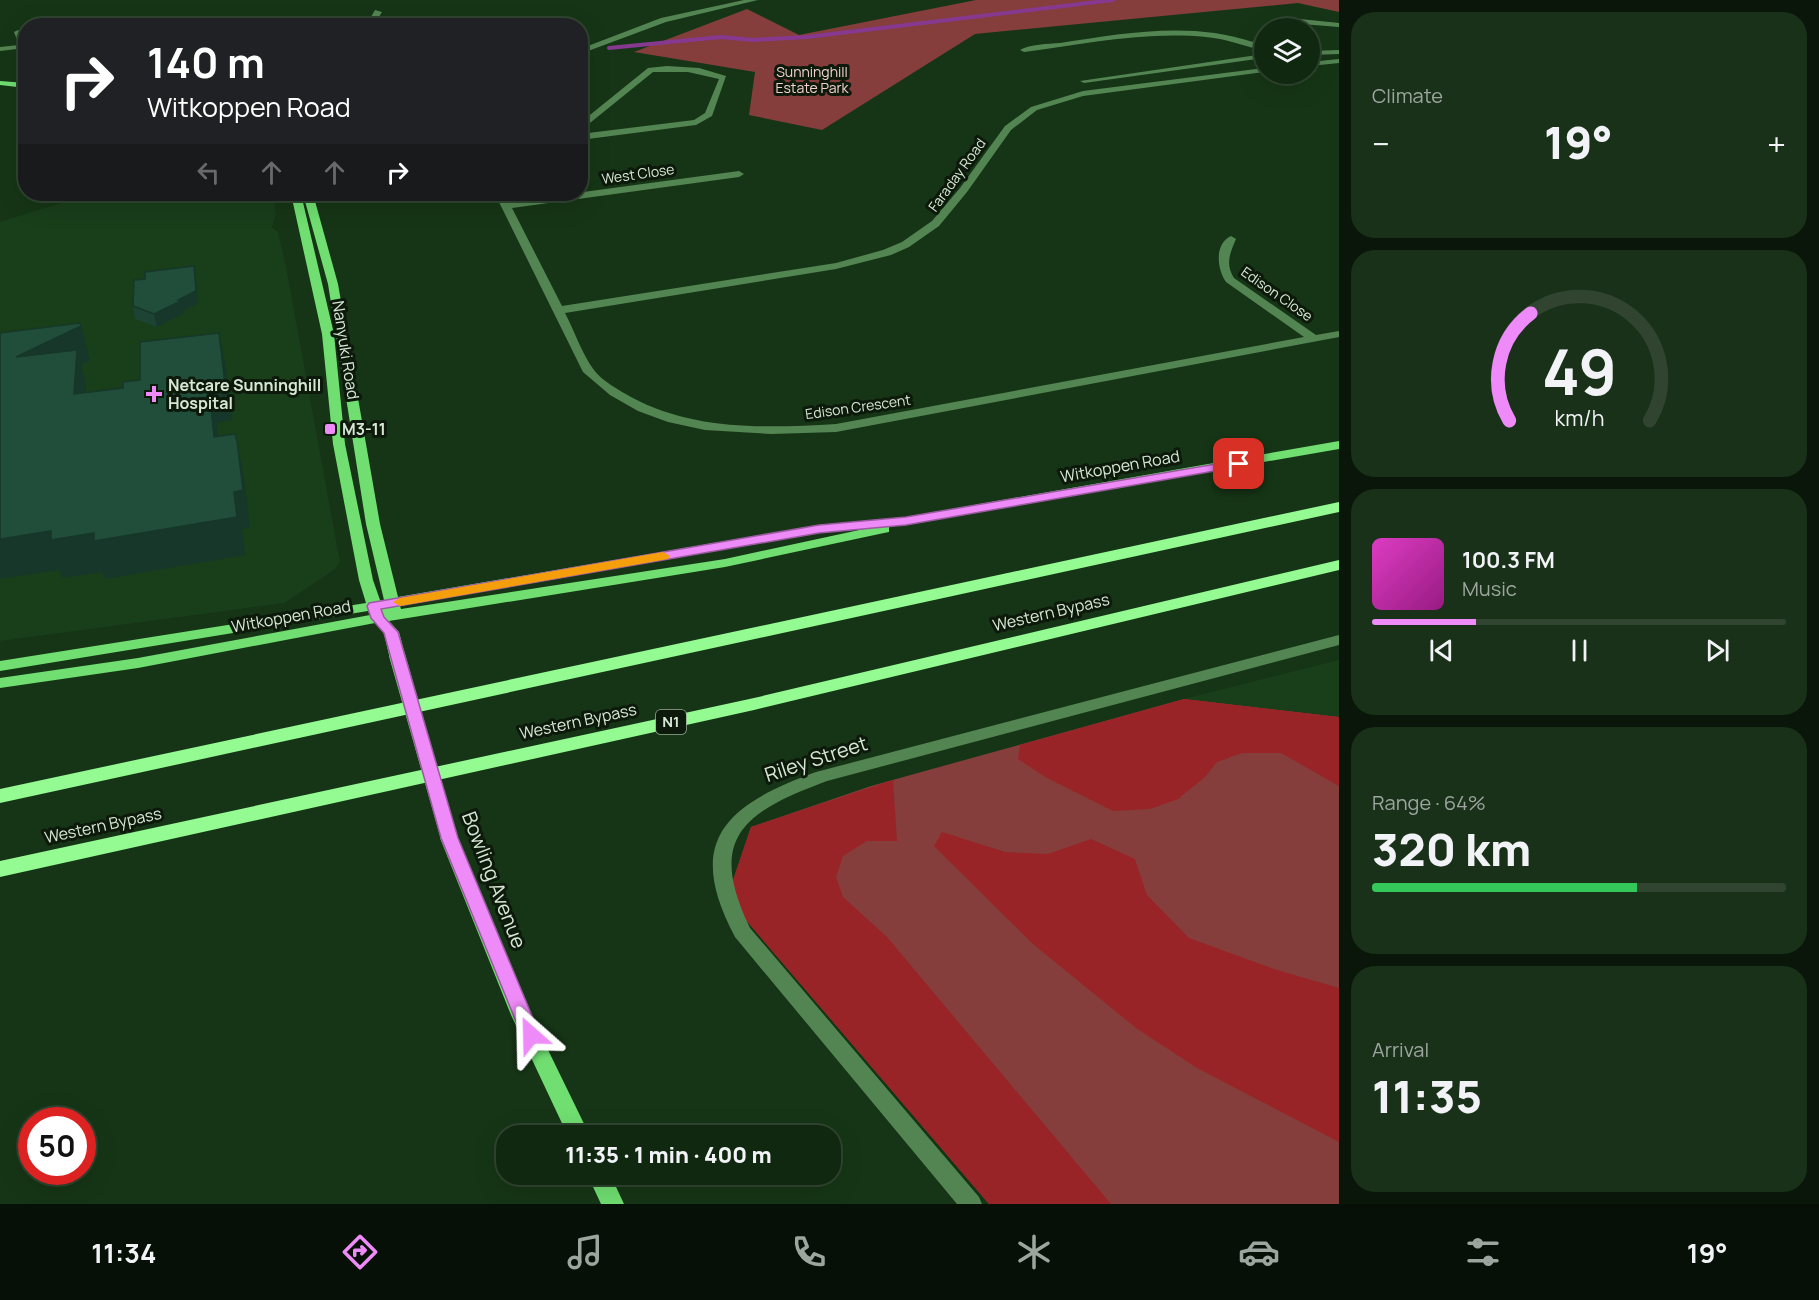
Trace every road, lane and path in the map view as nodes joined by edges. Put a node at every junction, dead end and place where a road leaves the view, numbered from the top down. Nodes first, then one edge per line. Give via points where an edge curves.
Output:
1 (754, 0) edge
2 (243, 10) dead end
3 (378, 12) dead end
4 (247, 18) edge
5 (374, 18) edge
6 (1320, 24) edge
7 (1339, 26) edge
8 (1254, 45) edge
9 (18, 47) edge
10 (0, 49) edge
11 (588, 49) edge
12 (1024, 50) dead end
13 (1339, 52) edge
14 (1320, 53) edge
15 (1254, 57) edge
16 (1339, 61) edge
17 (1320, 63) edge
18 (1254, 71) edge
19 (0, 77) edge
20 (18, 79) edge
21 (1084, 81) dead end
22 (0, 82) edge
23 (18, 85) edge
24 (588, 121) edge
25 (588, 136) edge
26 (739, 174) dead end
27 (588, 195) edge
28 (298, 201) edge
29 (310, 201) edge
30 (503, 201) edge
31 (542, 201) edge
32 (505, 206) junction
33 (1231, 239) dead end
34 (560, 310) junction
35 (1339, 334) edge
36 (1314, 339) junction
37 (1339, 446) edge
38 (1339, 507) edge
39 (1339, 565) edge
40 (394, 609) junction
41 (376, 612) junction
42 (391, 632) junction
43 (1339, 640) edge
44 (0, 666) edge
45 (0, 683) edge
46 (0, 796) edge
47 (0, 869) edge
48 (574, 1125) edge
49 (604, 1185) edge
50 (613, 1204) edge
51 (971, 1204) edge

1 - 11 street via 664,20
2 - 4 street
3 - 5 street
6 - 7 street
8 - 12 street via 1194,31
9 - 10 street
13 - 14 street
15 - 21 street
16 - 17 street
18 - 34 street, Faraday Road via 1102,92 1036,108 1002,135 938,224 905,246 881,255 836,266
19 - 20 main road
22 - 23 main road
24 - 25 street via 651,70 703,72 723,78 709,114 696,122
26 - 27 street, West Close
28 - 41 main road, Nanyuki Road via 328,334 339,444
29 - 40 main road, Nanyuki Road via 333,284 373,524
30 - 32 street, Edison Crescent
31 - 32 street, West Close
32 - 34 street, Edison Crescent
33 - 36 street, Edison Close via 1222,271
34 - 36 street, Edison Crescent via 589,372 604,387 673,419 737,430 836,428
35 - 36 street, Edison Crescent
37 - 40 main road, Witkoppen Road via 906,521 872,533 725,563
38 - 46 highway
39 - 47 highway, Western Bypass / N1 via 754,704
40 - 41 main road, Witkoppen Road
40 - 42 main road, Bowling Avenue
41 - 42 main road, Bowling Avenue
41 - 44 main road, Witkoppen Road
41 - 45 main road, Witkoppen Road via 138,663
42 - 48 main road, Bowling Avenue, bridge via 449,838 521,1015
43 - 51 street, Riley Street via 822,776 754,805 729,833 721,872 729,909 742,932
49 - 50 main road

